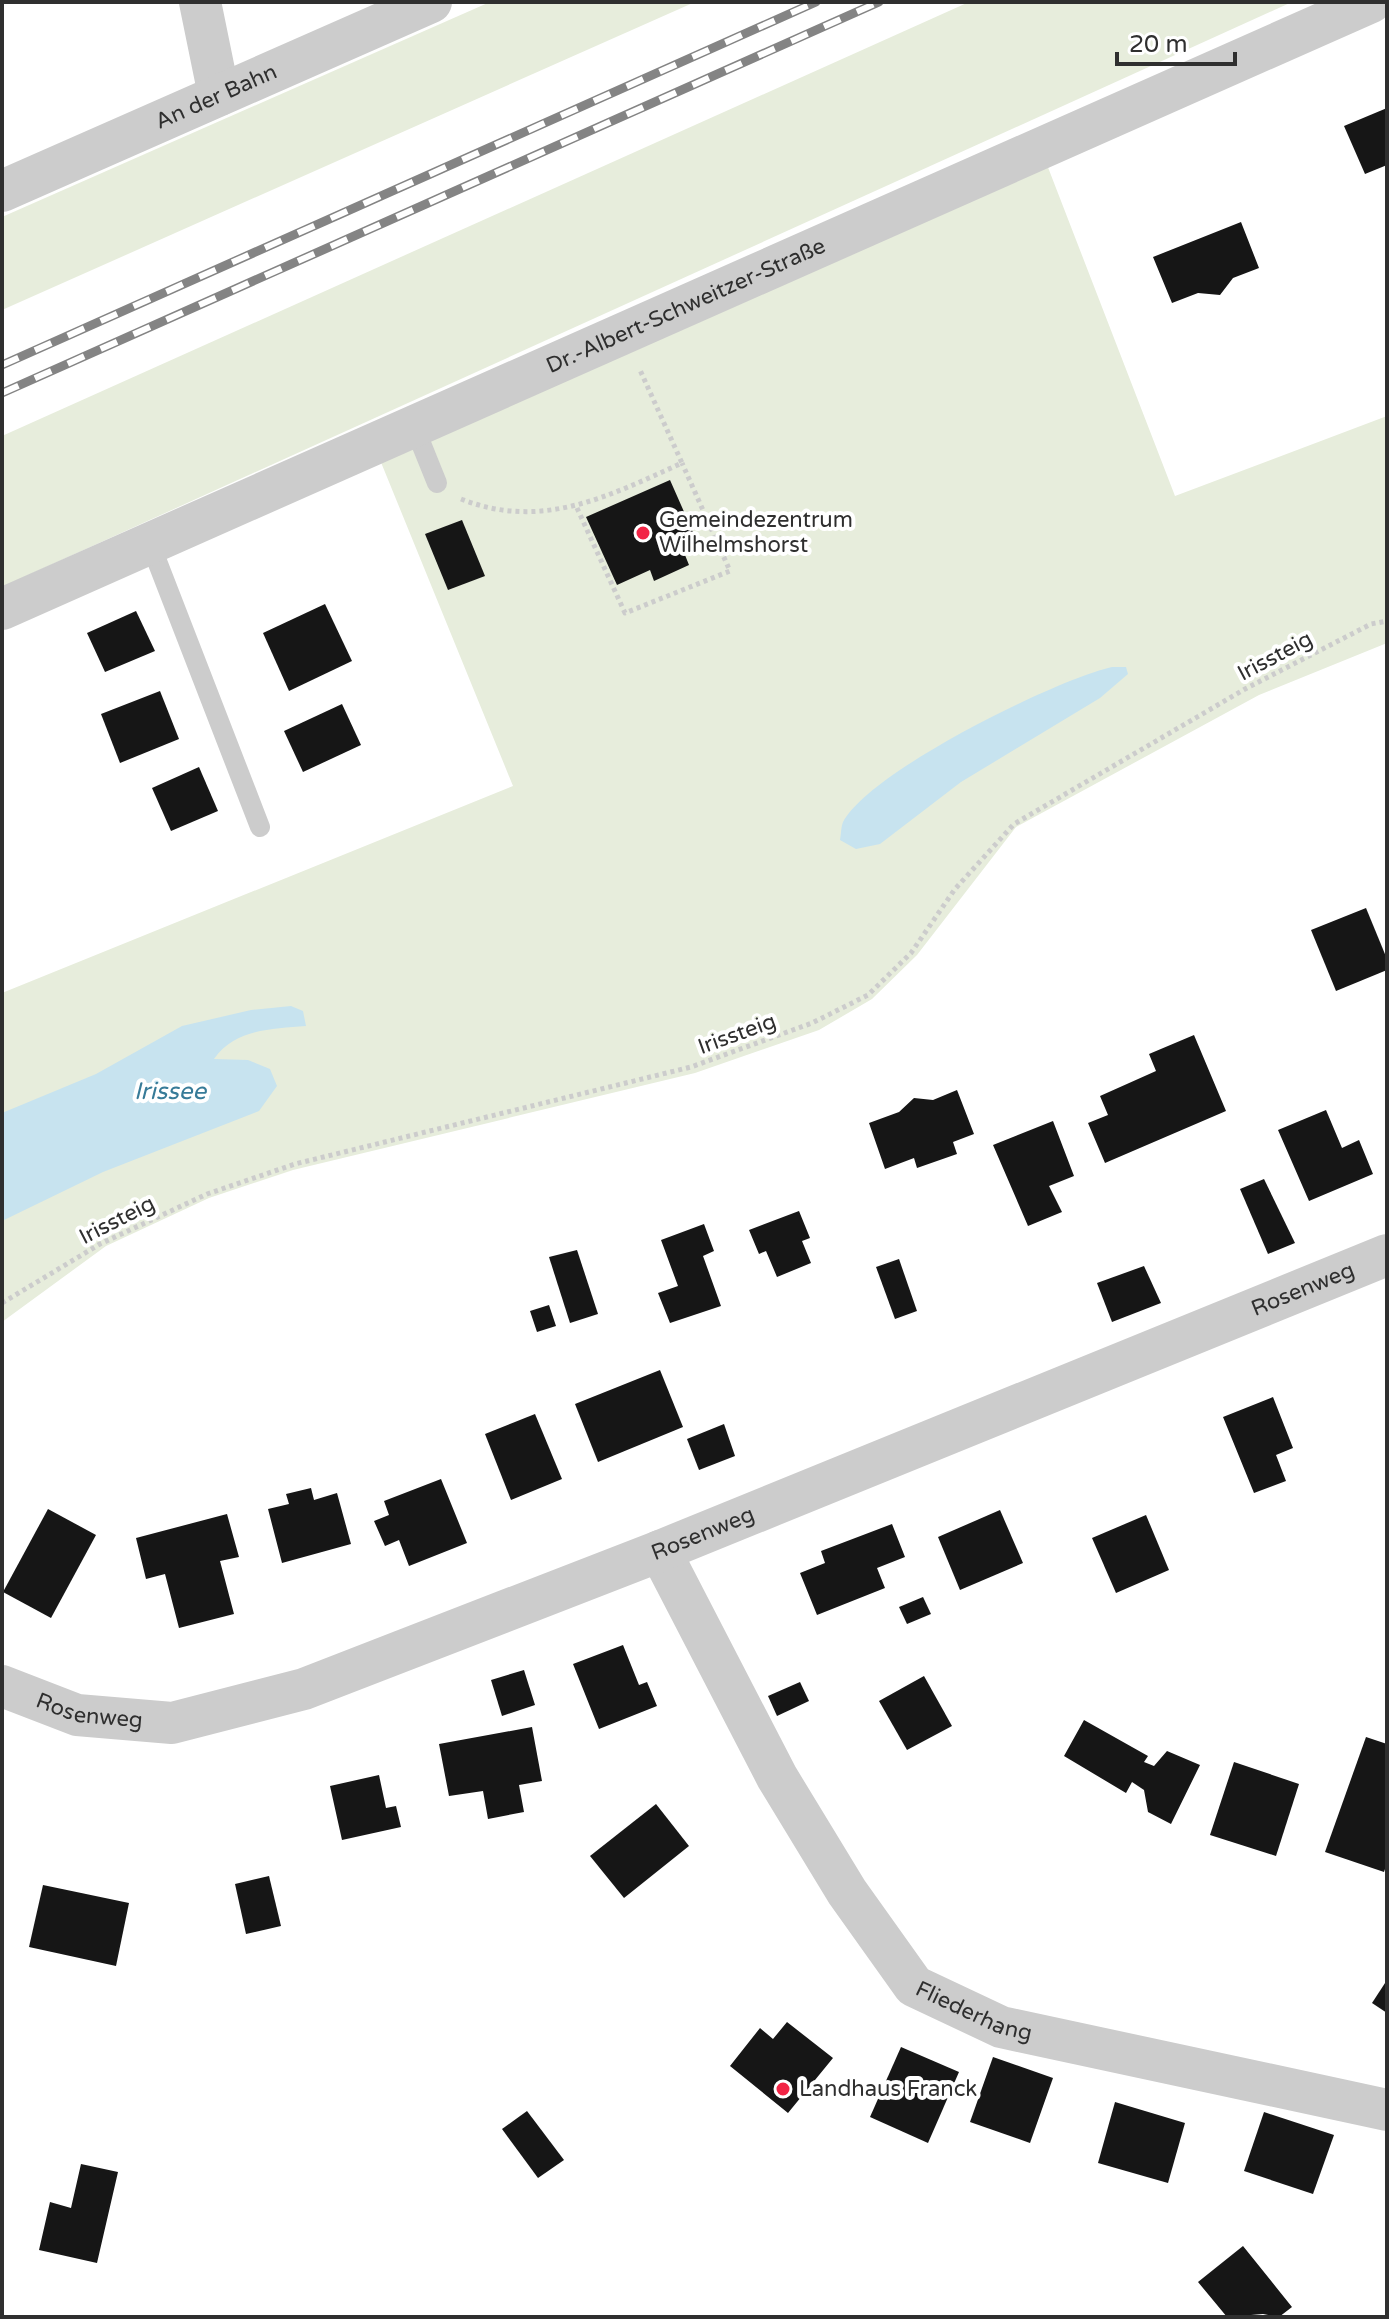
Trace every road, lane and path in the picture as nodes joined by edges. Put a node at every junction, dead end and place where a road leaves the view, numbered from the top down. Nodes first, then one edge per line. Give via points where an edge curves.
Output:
1 (200, 2) edge
2 (431, 2) edge
3 (1371, 2) edge
4 (219, 95) junction
5 (2, 191) edge
6 (623, 333) junction
7 (414, 426) junction
8 (682, 463) junction
9 (437, 483) joint
10 (577, 508) junction
11 (150, 543) junction
12 (2, 609) edge
13 (1387, 621) edge
14 (260, 827) dead end
15 (1387, 1255) edge
16 (2, 1303) edge
17 (660, 1551) junction
18 (2, 1686) edge
19 (1387, 2110) edge

1 - 4 street
2 - 4 street, An der Bahn
3 - 6 street, Dr.-Albert-Schweitzer-Straße
4 - 5 street, An der Bahn
6 - 7 street, Dr.-Albert-Schweitzer-Straße
6 - 8 path
7 - 9 lane
7 - 11 street, Dr.-Albert-Schweitzer-Straße
8 - 10 path
8 - 10 path via 730,571 625,613
9 - 10 path via 451,495 501,510
11 - 12 street, Dr.-Albert-Schweitzer-Straße
11 - 14 lane
13 - 16 path, Irissteig via 1371,624 1245,689 1014,824 955,889 911,953 868,995 812,1023 691,1067 295,1164 207,1194 100,1244
15 - 17 street, Rosenweg
17 - 18 street, Rosenweg via 304,1689 172,1723 77,1715
17 - 19 street, Fliederhang via 777,1777 847,1892 914,1986 1001,2027

